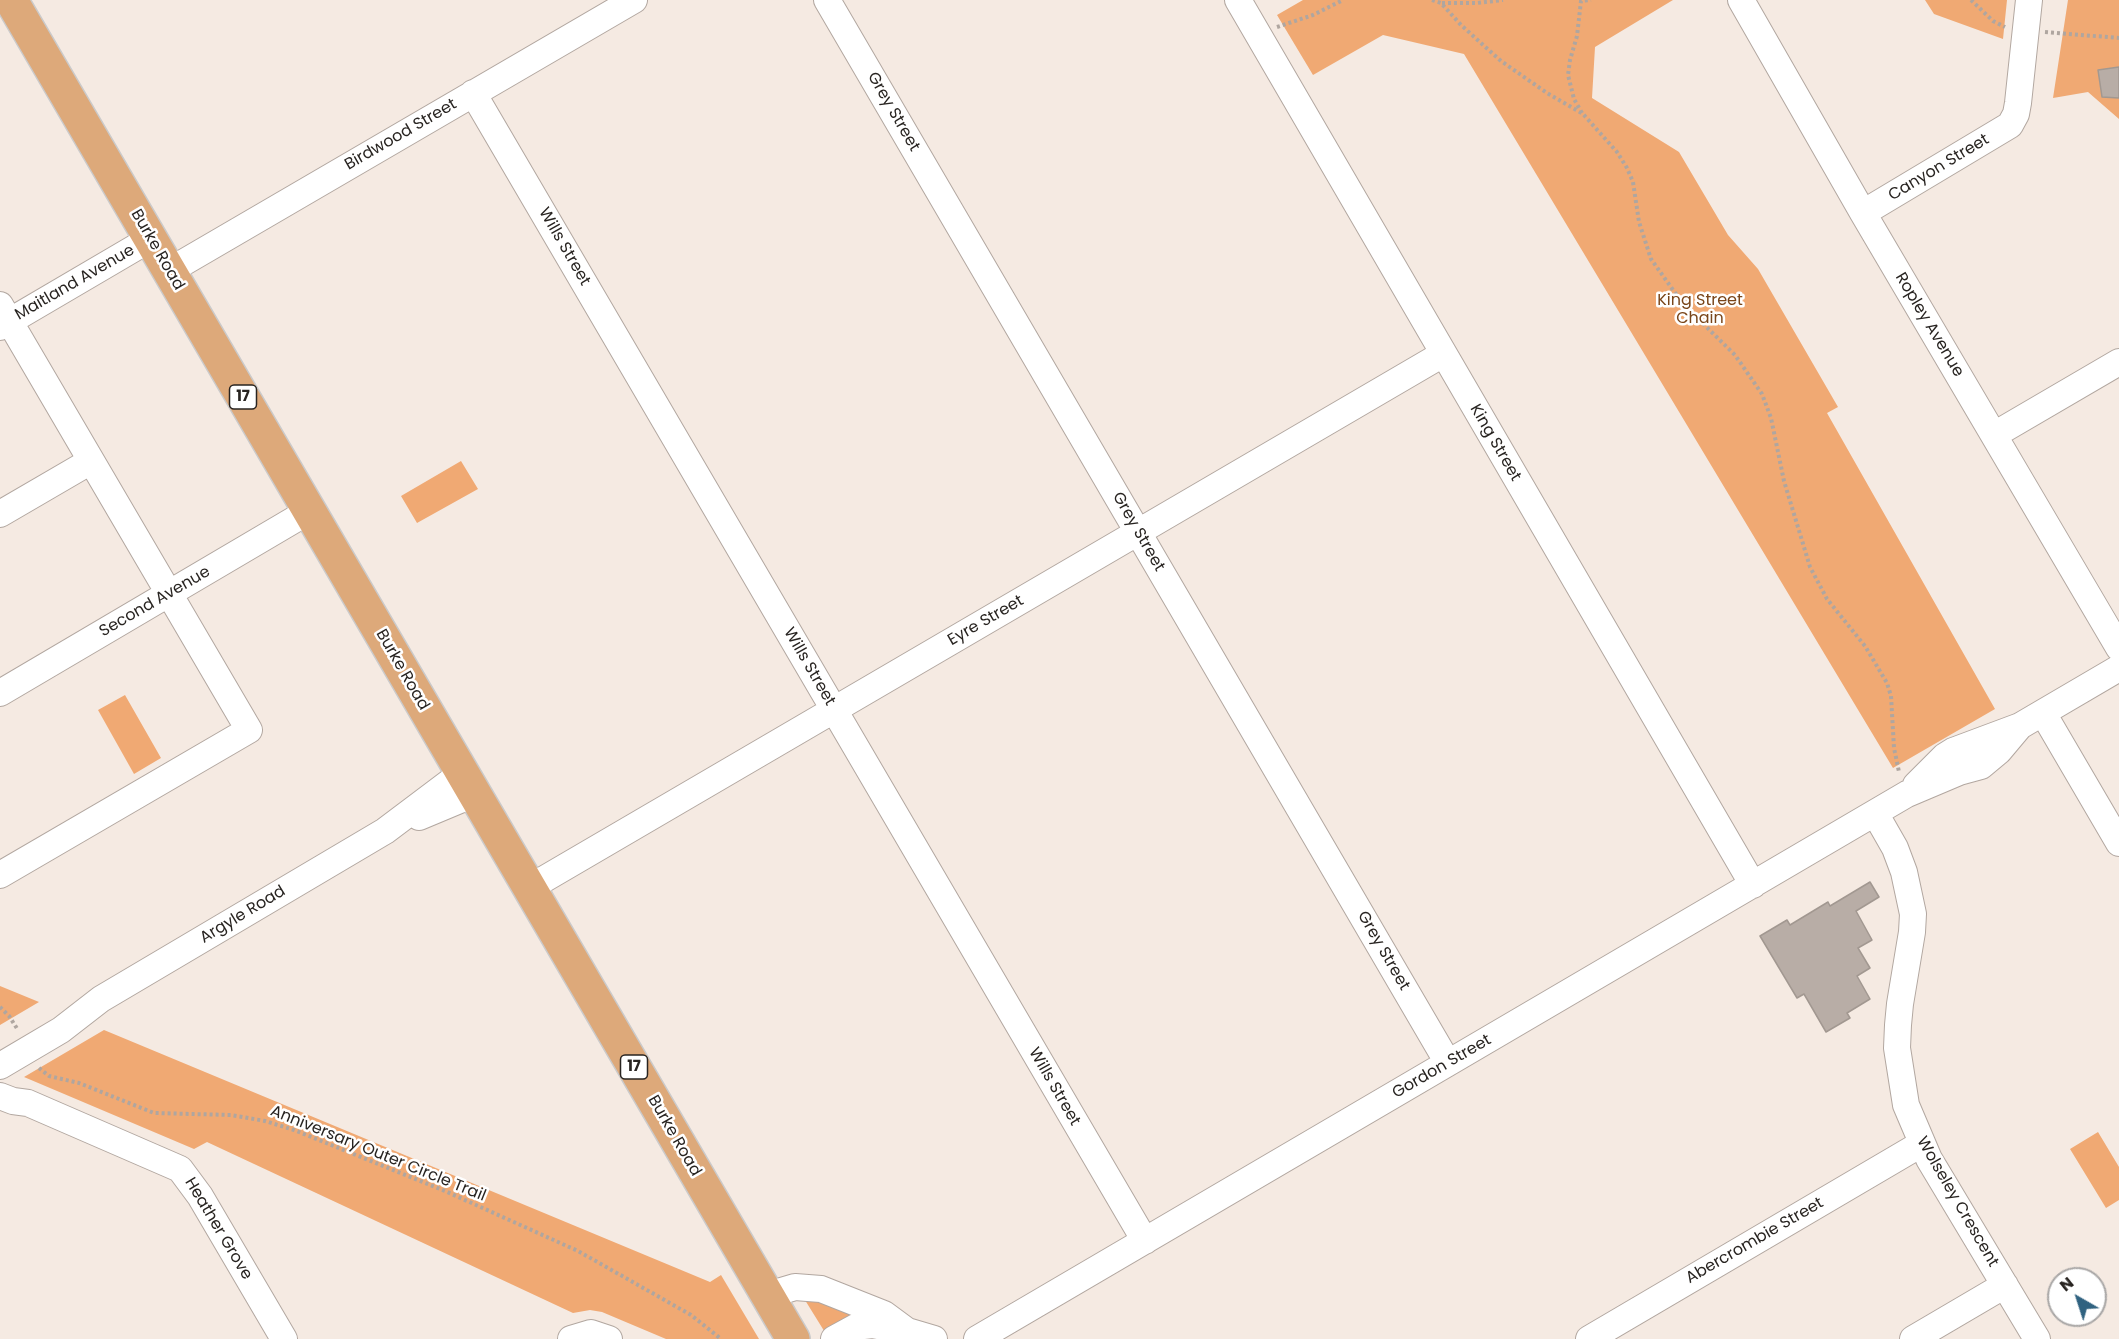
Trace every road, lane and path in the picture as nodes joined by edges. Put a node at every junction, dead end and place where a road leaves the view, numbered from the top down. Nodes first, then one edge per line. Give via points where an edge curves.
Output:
1 (11, 0) edge
2 (634, 0) edge
3 (827, 0) edge
4 (1238, 0) edge
5 (1343, 0) edge
6 (1432, 0) edge
7 (1503, 0) edge
8 (1575, 0) edge
9 (1591, 0) edge
10 (1741, 0) edge
11 (1971, 0) edge
12 (2029, 0) edge
13 (1581, 1) edge
14 (1441, 3) junction
15 (1280, 27) dead end
16 (2026, 30) junction
17 (2119, 38) edge
18 (473, 93) junction
19 (1583, 114) junction
20 (1863, 213) junction
21 (150, 239) junction
22 (169, 271) junction
23 (3, 318) edge
24 (1443, 354) junction
25 (2119, 362) edge
26 (1994, 435) junction
27 (91, 461) junction
28 (309, 511) junction
29 (0, 514) edge
30 (1138, 532) junction
31 (169, 594) junction
32 (2119, 648) edge
33 (2119, 668) edge
34 (0, 693) edge
35 (833, 710) junction
36 (2043, 713) junction
37 (468, 784) junction
38 (1907, 794) junction
39 (1875, 813) junction
40 (2119, 843) edge
41 (0, 875) edge
42 (1753, 885) junction
43 (530, 888) junction
44 (0, 1007) edge
45 (17, 1045) edge
46 (1448, 1063) junction
47 (0, 1066) edge
48 (0, 1075) edge
49 (0, 1096) edge
50 (28, 1103) junction
51 (1921, 1144) junction
52 (1145, 1241) junction
53 (2005, 1285) junction
54 (768, 1295) junction
55 (908, 1331) junction
56 (284, 1339) edge
57 (571, 1339) edge
58 (609, 1339) edge
59 (721, 1339) edge
60 (793, 1339) edge
61 (834, 1339) edge
62 (934, 1339) edge
63 (977, 1339) edge
64 (1588, 1339) edge
65 (1914, 1339) edge
66 (2037, 1339) edge

1 - 21 main road, Burke Road / 17
2 - 18 street, Birdwood Street
3 - 30 street, Grey Street
4 - 24 street, King Street
5 - 15 path
6 - 14 path
7 - 14 path
8 - 13 path
9 - 13 path
10 - 20 street, Ropley Avenue
11 - 16 path via 1993,21
12 - 16 street
13 - 19 path via 1568,75 1574,99
14 - 19 path via 1501,61
16 - 17 path
16 - 20 street, Canyon Street via 2013,120 2002,131
18 - 22 street, Birdwood Street
18 - 35 street, Wills Street
19 - 38 path via 1627,168 1651,259 1683,304 1735,355 1762,394 1810,567 1827,599 1865,646 1887,683 1896,764
20 - 26 street, Ropley Avenue
21 - 22 main road, Burke Road / 17
21 - 23 street, Maitland Avenue
22 - 28 main road, Burke Road / 17
23 - 27 street
24 - 30 street, Eyre Street
24 - 42 street, King Street
25 - 26 street
26 - 32 street, Ropley Avenue
27 - 29 street
27 - 31 street
28 - 31 street, Second Avenue
28 - 37 main road, Burke Road / 17
30 - 35 street, Eyre Street
30 - 46 street, Grey Street
31 - 34 street, Second Avenue
31 - 41 street via 249,730
33 - 36 street, Gordon Street
35 - 43 street, Eyre Street
35 - 52 street, Wills Street
36 - 38 street, Gordon Street via 2020,726 1982,766
36 - 40 street
37 - 43 main road, Burke Road / 17
37 - 45 street, Argyle Road via 101,999 54,1018
38 - 39 street, Gordon Street
39 - 42 street, Gordon Street
39 - 51 street, Wolseley Crescent via 1895,848 1913,914 1898,1048 1906,1105
42 - 46 street, Gordon Street
43 - 54 main road, Burke Road / 17
44 - 45 path, Anniversary Outer Circle Trail via 9,1016
45 - 47 street, Argyle Road
45 - 59 path, Anniversary Outer Circle Trail via 49,1076 79,1083 142,1109 266,1121 445,1191 598,1262 691,1315
46 - 52 street, Gordon Street
48 - 50 street, Heather Grove
49 - 50 street, Heather Grove
50 - 56 street, Heather Grove via 172,1164 185,1174
51 - 53 street, Wolseley Crescent
51 - 64 street, Abercrombie Street
52 - 63 street, Gordon Street
53 - 65 street
53 - 66 street, Wolseley Crescent
54 - 55 street via 795,1287 821,1289 884,1314
54 - 60 main road, Burke Road / 17
55 - 61 street via 862,1325
55 - 62 street
57 - 58 street via 591,1333

